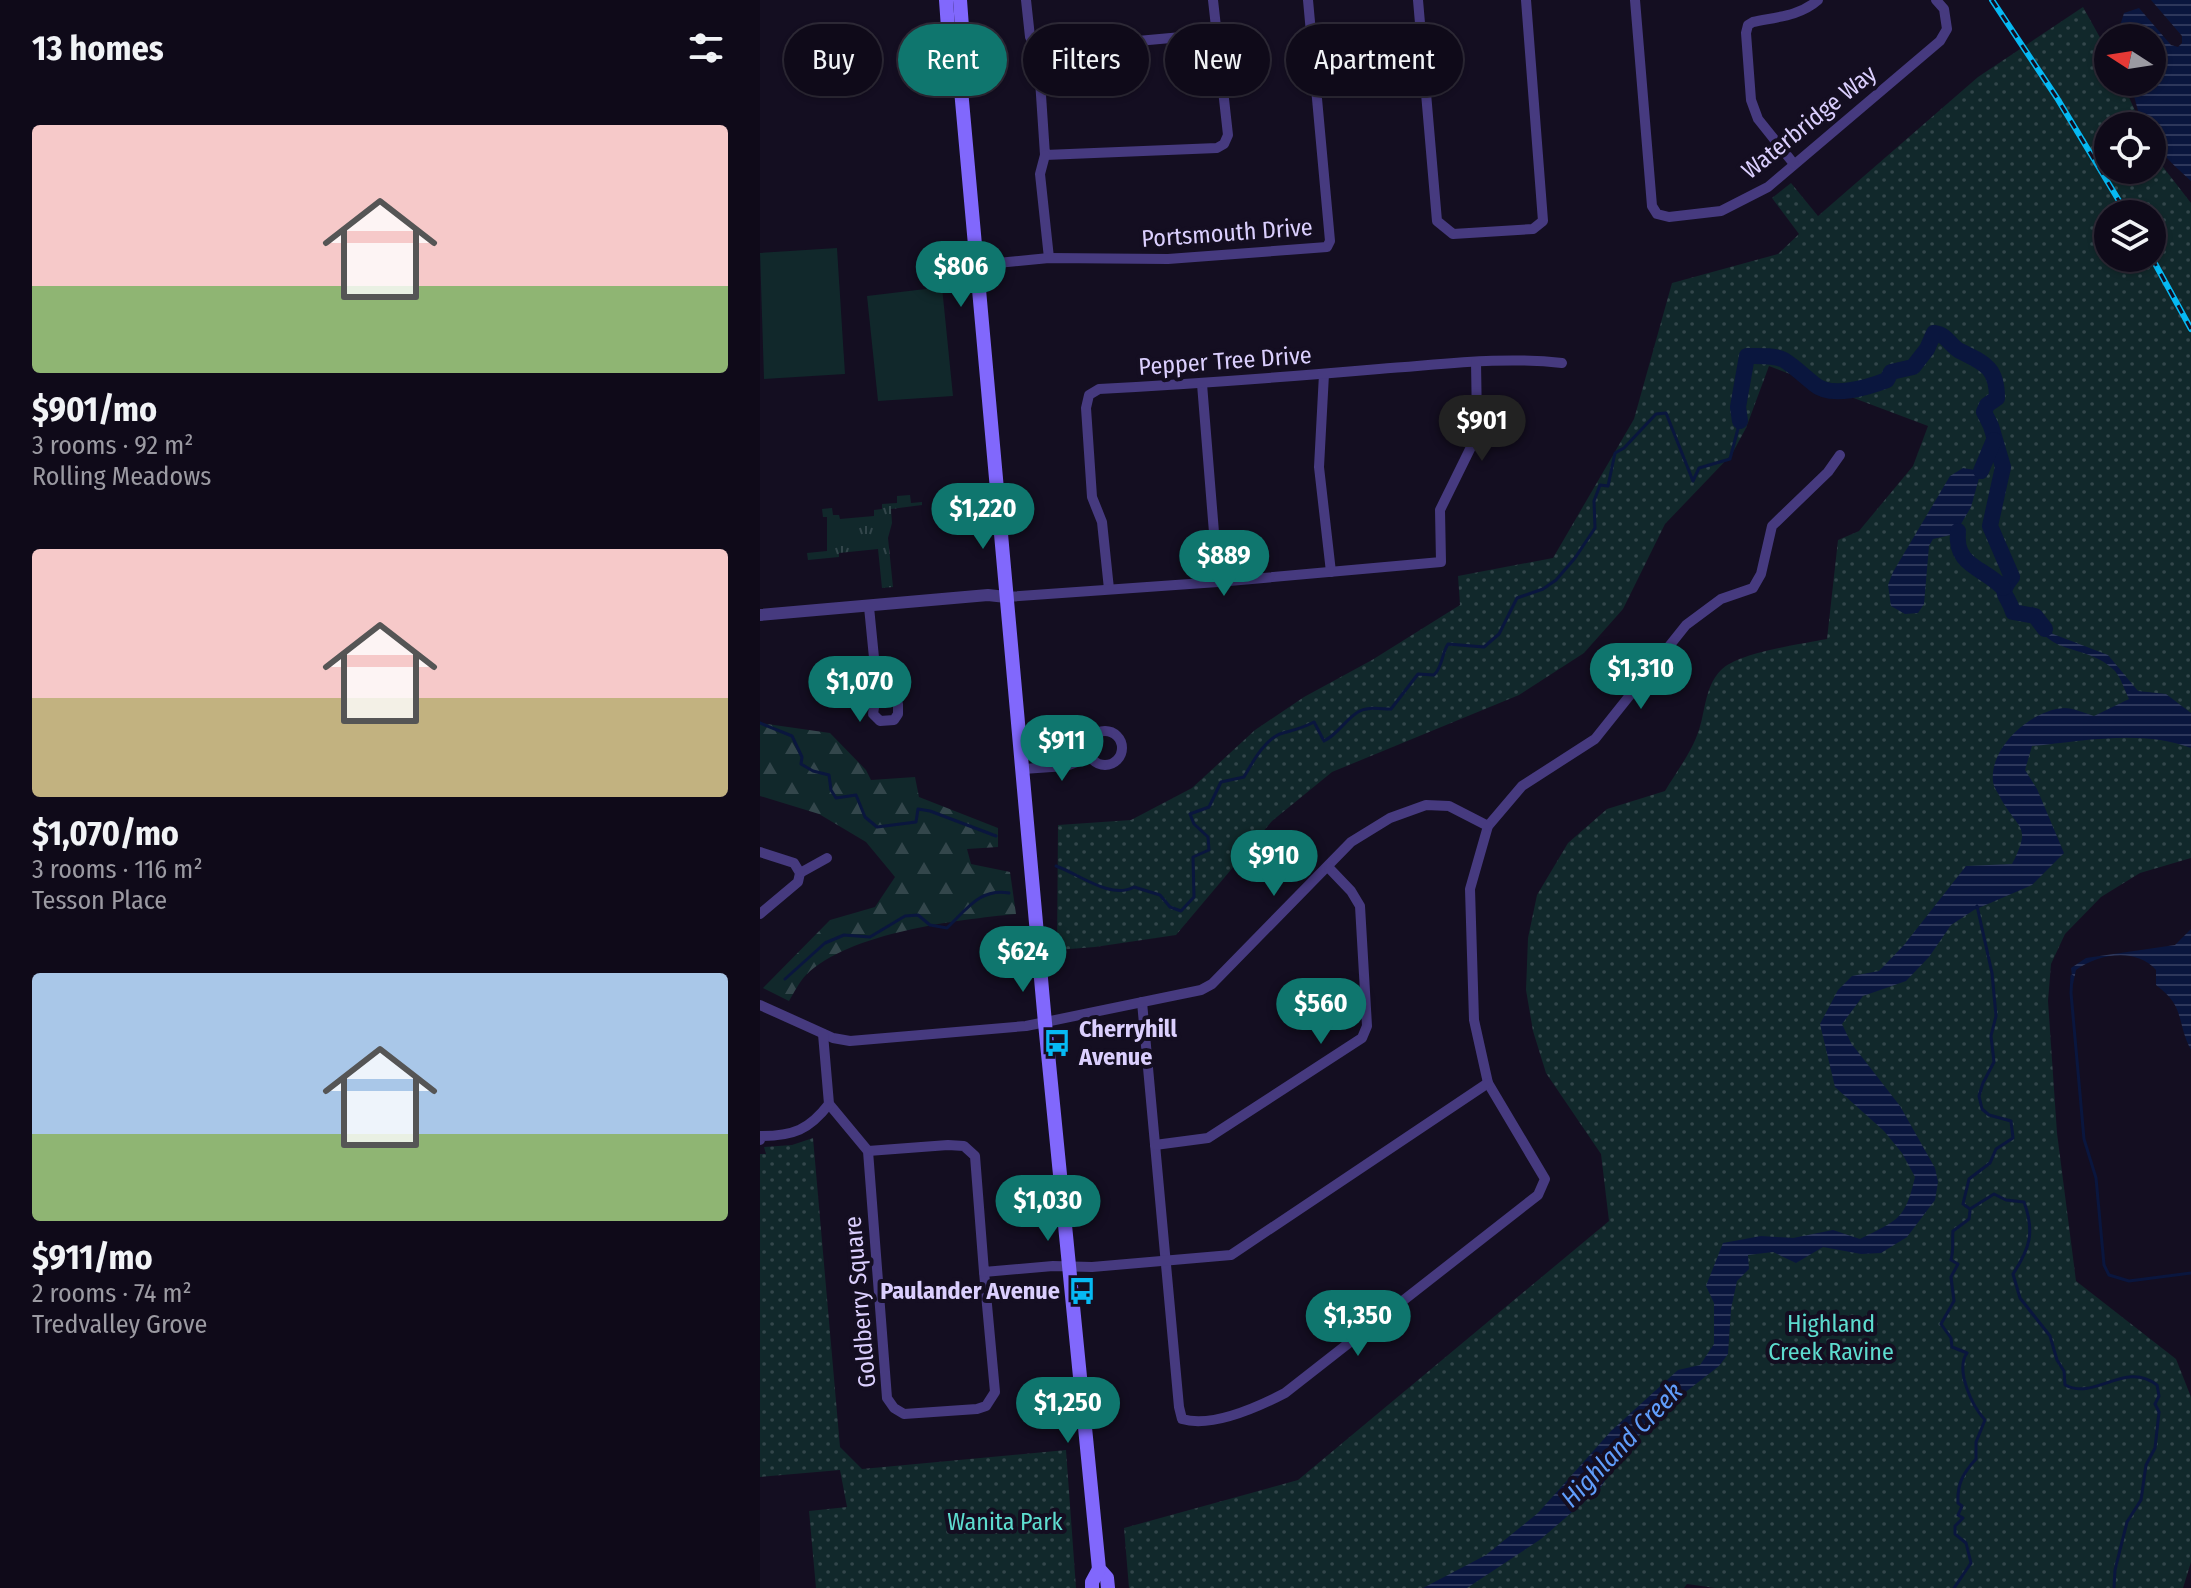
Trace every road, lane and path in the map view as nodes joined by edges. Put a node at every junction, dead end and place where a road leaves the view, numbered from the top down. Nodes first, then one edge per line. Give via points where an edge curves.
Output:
1 (946, 0) edge
2 (960, 0) edge
3 (1026, 0) edge
4 (1213, 0) edge
5 (1308, 0) edge
6 (1418, 0) edge
7 (1526, 0) edge
8 (1635, 0) edge
9 (1818, 0) edge
10 (1936, 0) edge
11 (948, 24) edge
12 (962, 24) edge
13 (1029, 24) edge
14 (1214, 24) edge
15 (962, 96) edge
16 (1041, 96) edge
17 (1223, 96) edge
18 (1045, 155) junction
19 (1794, 164) junction
20 (1049, 258) junction
21 (977, 265) junction
22 (1476, 362) junction
23 (1562, 363) dead end
24 (1324, 374) junction
25 (1202, 384) junction
26 (1840, 455) dead end
27 (1331, 572) junction
28 (1218, 582) junction
29 (1109, 589) junction
30 (1006, 597) junction
31 (869, 607) junction
32 (760, 615) edge
33 (877, 688) dead end
34 (1090, 757) dead end
35 (1023, 769) junction
36 (1488, 826) junction
37 (760, 852) edge
38 (827, 858) dead end
39 (1329, 868) junction
40 (800, 873) junction
41 (760, 914) edge
42 (1142, 1002) junction
43 (760, 1005) edge
44 (1045, 1023) junction
45 (823, 1034) junction
46 (1488, 1083) junction
47 (829, 1104) junction
48 (760, 1140) edge
49 (1155, 1145) junction
50 (868, 1151) junction
51 (1166, 1262) junction
52 (1069, 1268) junction
53 (984, 1272) junction
54 (1099, 1569) junction
55 (1092, 1588) edge
56 (1108, 1588) edge

1 - 11 main road
2 - 12 main road
3 - 13 street
4 - 14 street
5 - 20 street, Portsmouth Drive via 1327,247 1168,259
6 - 7 street via 1437,221 1453,234 1533,229 1543,221
8 - 19 street, Waterbridge Way via 1652,206 1657,214 1721,211 1768,187
9 - 19 street via 1791,15 1753,22 1746,33 1751,100 1758,119
10 - 19 street, Waterbridge Way via 1944,9 1947,29 1940,41
15 - 21 main road
16 - 18 street
17 - 18 street via 1228,135 1217,148
18 - 20 street via 1040,174
20 - 21 street, Portsmouth Drive
21 - 30 main road
22 - 23 street, Pepper Tree Drive
22 - 24 street, Pepper Tree Drive
22 - 27 street via 1477,423 1472,445 1440,510 1441,562
24 - 25 street, Pepper Tree Drive
24 - 27 street via 1319,467
25 - 28 street
25 - 29 street, Pepper Tree Drive via 1099,389 1089,395 1092,497 1102,522
26 - 36 street via 1772,526 1753,588 1721,599 1686,625 1595,739 1522,786
27 - 28 street
28 - 29 street
29 - 30 street
30 - 31 street
30 - 35 main road
31 - 32 street
31 - 33 street
34 - 35 street via 1066,766
35 - 44 main road
36 - 39 street via 1449,806 1426,805 1390,818 1351,842
36 - 46 street via 1470,889 1474,1020
37 - 40 street via 794,863
38 - 40 street
39 - 42 street via 1212,984
39 - 49 street via 1360,906 1367,1026 1362,1038 1208,1138
40 - 41 street via 798,882
42 - 44 street
42 - 49 street
43 - 45 street
44 - 45 street via 850,1041
44 - 52 main road
45 - 47 street
46 - 51 street via 1231,1255
46 - 51 street via 1545,1179 1538,1195 1285,1393 1251,1410 1193,1422 1182,1419
47 - 48 street via 807,1127
47 - 50 street
49 - 51 street
50 - 53 street, Goldberry Square via 948,1145 964,1146 975,1156
50 - 53 street, Goldberry Square via 887,1398 894,1408 904,1414 986,1406 995,1392
51 - 52 street
52 - 53 street
52 - 54 main road
54 - 55 main road
54 - 56 main road

